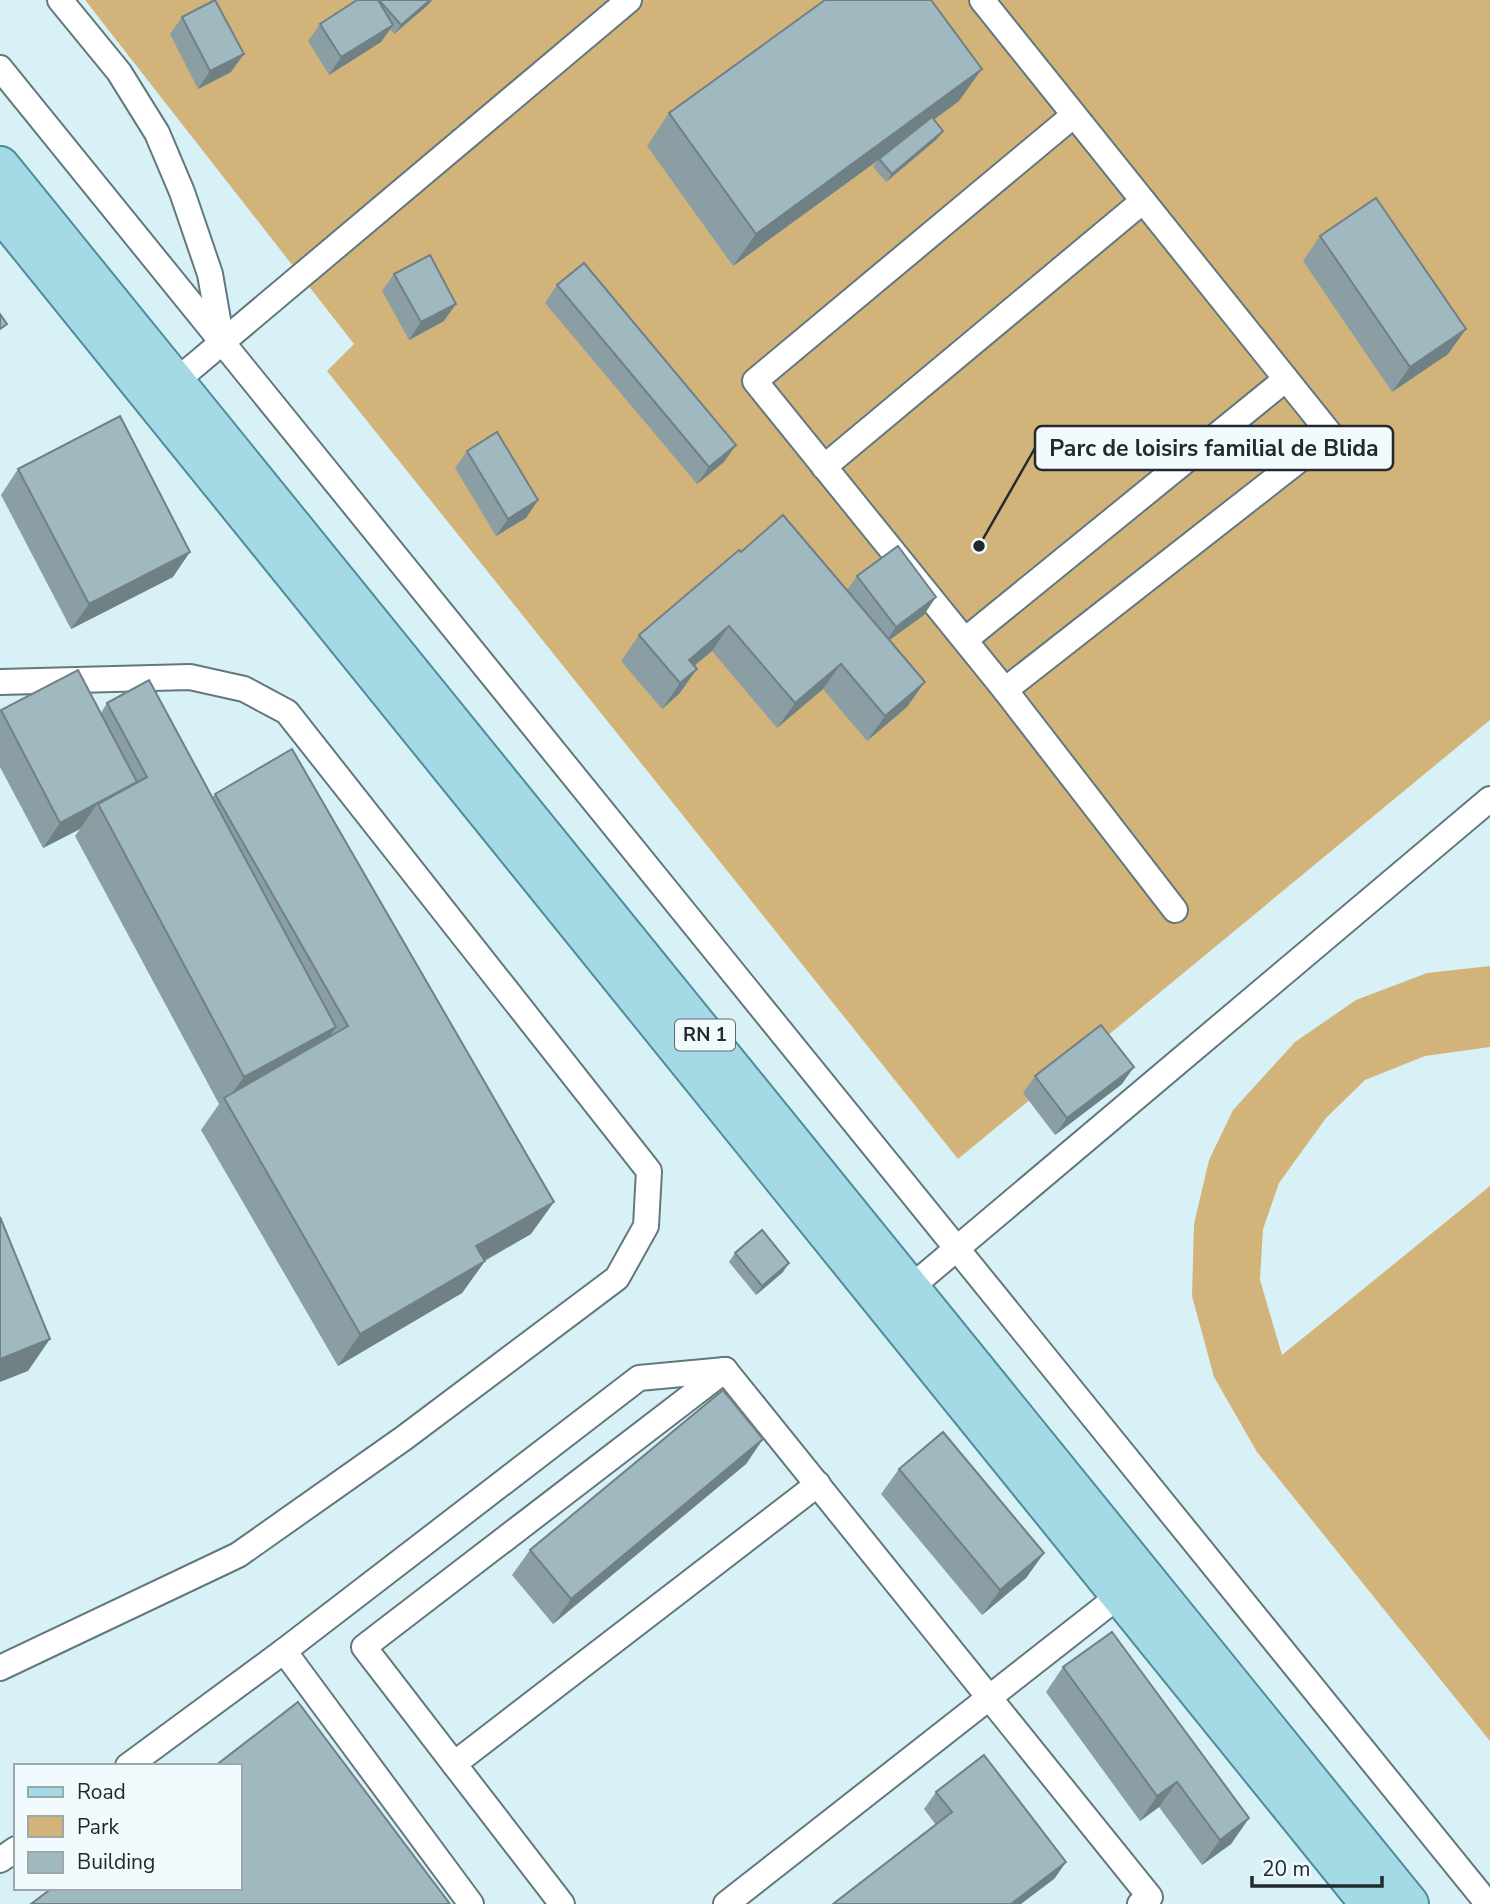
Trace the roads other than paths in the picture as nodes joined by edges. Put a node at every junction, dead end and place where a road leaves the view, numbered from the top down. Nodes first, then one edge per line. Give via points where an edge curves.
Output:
1 (60, 0) edge
2 (629, 0) edge
3 (982, 0) edge
4 (0, 68) edge
5 (1074, 115) junction
6 (0, 166) edge
7 (1143, 201) junction
8 (0, 210) edge
9 (221, 342) junction
10 (1286, 379) junction
11 (175, 382) junction
12 (824, 467) junction
13 (965, 640) junction
14 (0, 682) edge
15 (1005, 690) junction
16 (1490, 799) edge
17 (1175, 910) dead end
18 (957, 1249) junction
19 (910, 1288) junction
20 (725, 1370) junction
21 (818, 1484) junction
22 (1120, 1595) junction
23 (284, 1651) junction
24 (0, 1668) edge
25 (989, 1696) junction
26 (454, 1763) junction
27 (131, 1764) edge
28 (471, 1904) edge
29 (562, 1904) edge
30 (726, 1904) edge
31 (1140, 1904) edge
32 (1370, 1904) edge
33 (1409, 1904) edge
34 (1488, 1904) edge

1 - 9 lane via 119,72 157,133 210,274
2 - 9 lane
3 - 5 lane
4 - 9 lane
5 - 7 lane
5 - 12 lane via 755,381
6 - 11 main road, RN 1
7 - 10 lane
7 - 12 lane
8 - 22 main road, RN 1
9 - 11 lane
9 - 18 lane
10 - 13 lane
10 - 15 lane via 1331,435
11 - 19 main road, RN 1
12 - 13 lane
13 - 15 lane
14 - 24 lane via 190,677 244,690 287,712 649,1171 646,1226 618,1278 238,1555
15 - 17 lane
16 - 18 lane
18 - 19 lane
18 - 34 lane
19 - 33 main road, RN 1
20 - 21 lane
20 - 23 lane via 639,1378
20 - 26 lane via 364,1647
21 - 25 lane
21 - 26 lane
22 - 25 lane
22 - 32 main road, RN 1
23 - 27 lane
23 - 28 lane
25 - 30 lane
25 - 31 lane via 1150,1897
26 - 29 lane

